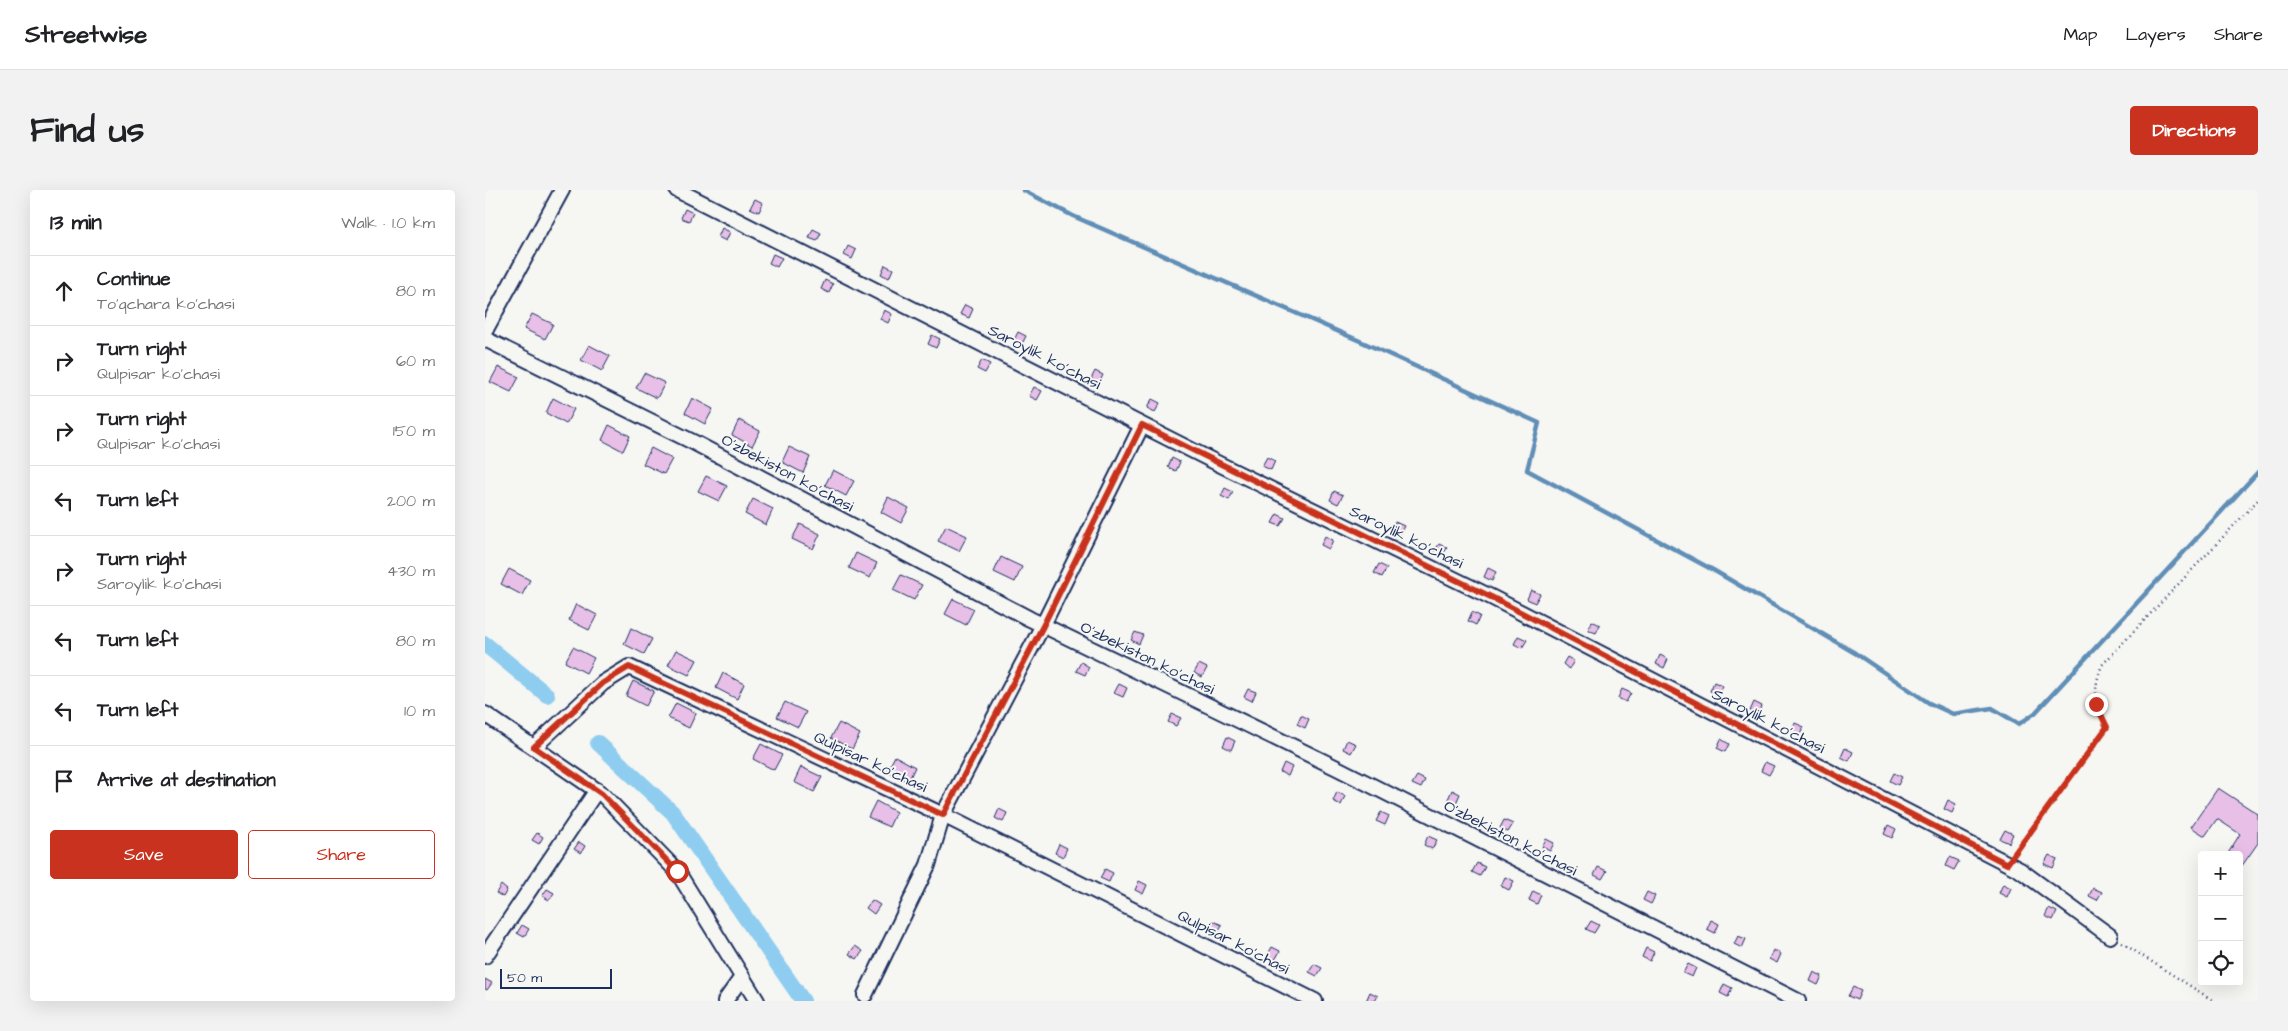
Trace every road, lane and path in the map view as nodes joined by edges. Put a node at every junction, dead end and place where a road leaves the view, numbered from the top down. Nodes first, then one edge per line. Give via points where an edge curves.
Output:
1 (562, 190) edge
2 (677, 190) edge
3 (485, 331) edge
4 (485, 339) edge
5 (1142, 425) junction
6 (2258, 500) edge
7 (1043, 626) junction
8 (485, 714) edge
9 (534, 747) junction
10 (597, 790) junction
11 (943, 815) junction
12 (2007, 864) junction
13 (2110, 936) joint
14 (485, 956) edge
15 (742, 977) junction
16 (865, 995) dead end
17 (725, 1001) edge
18 (757, 1001) edge
19 (1315, 1001) edge
20 (1798, 1001) edge
21 (2214, 1001) edge

1 - 3 street
2 - 5 street, Saroylik ko'chasi
4 - 7 street, O'zbekiston ko'chasi via 695,443
5 - 7 street
5 - 12 street, Saroylik ko'chasi via 1493,598
6 - 12 path via 2102,664 2095,684 2096,704 2107,727
7 - 11 street
7 - 20 street, O'zbekiston ko'chasi via 1337,768
8 - 9 street
9 - 10 street
9 - 11 street, Qulpisar ko'chasi via 603,683 629,667
10 - 14 street
10 - 15 street via 677,871
11 - 16 street via 928,865
11 - 19 street, Qulpisar ko'chasi
12 - 13 street, Saroylik ko'chasi via 2020,870
13 - 21 path
15 - 17 street
15 - 18 street

